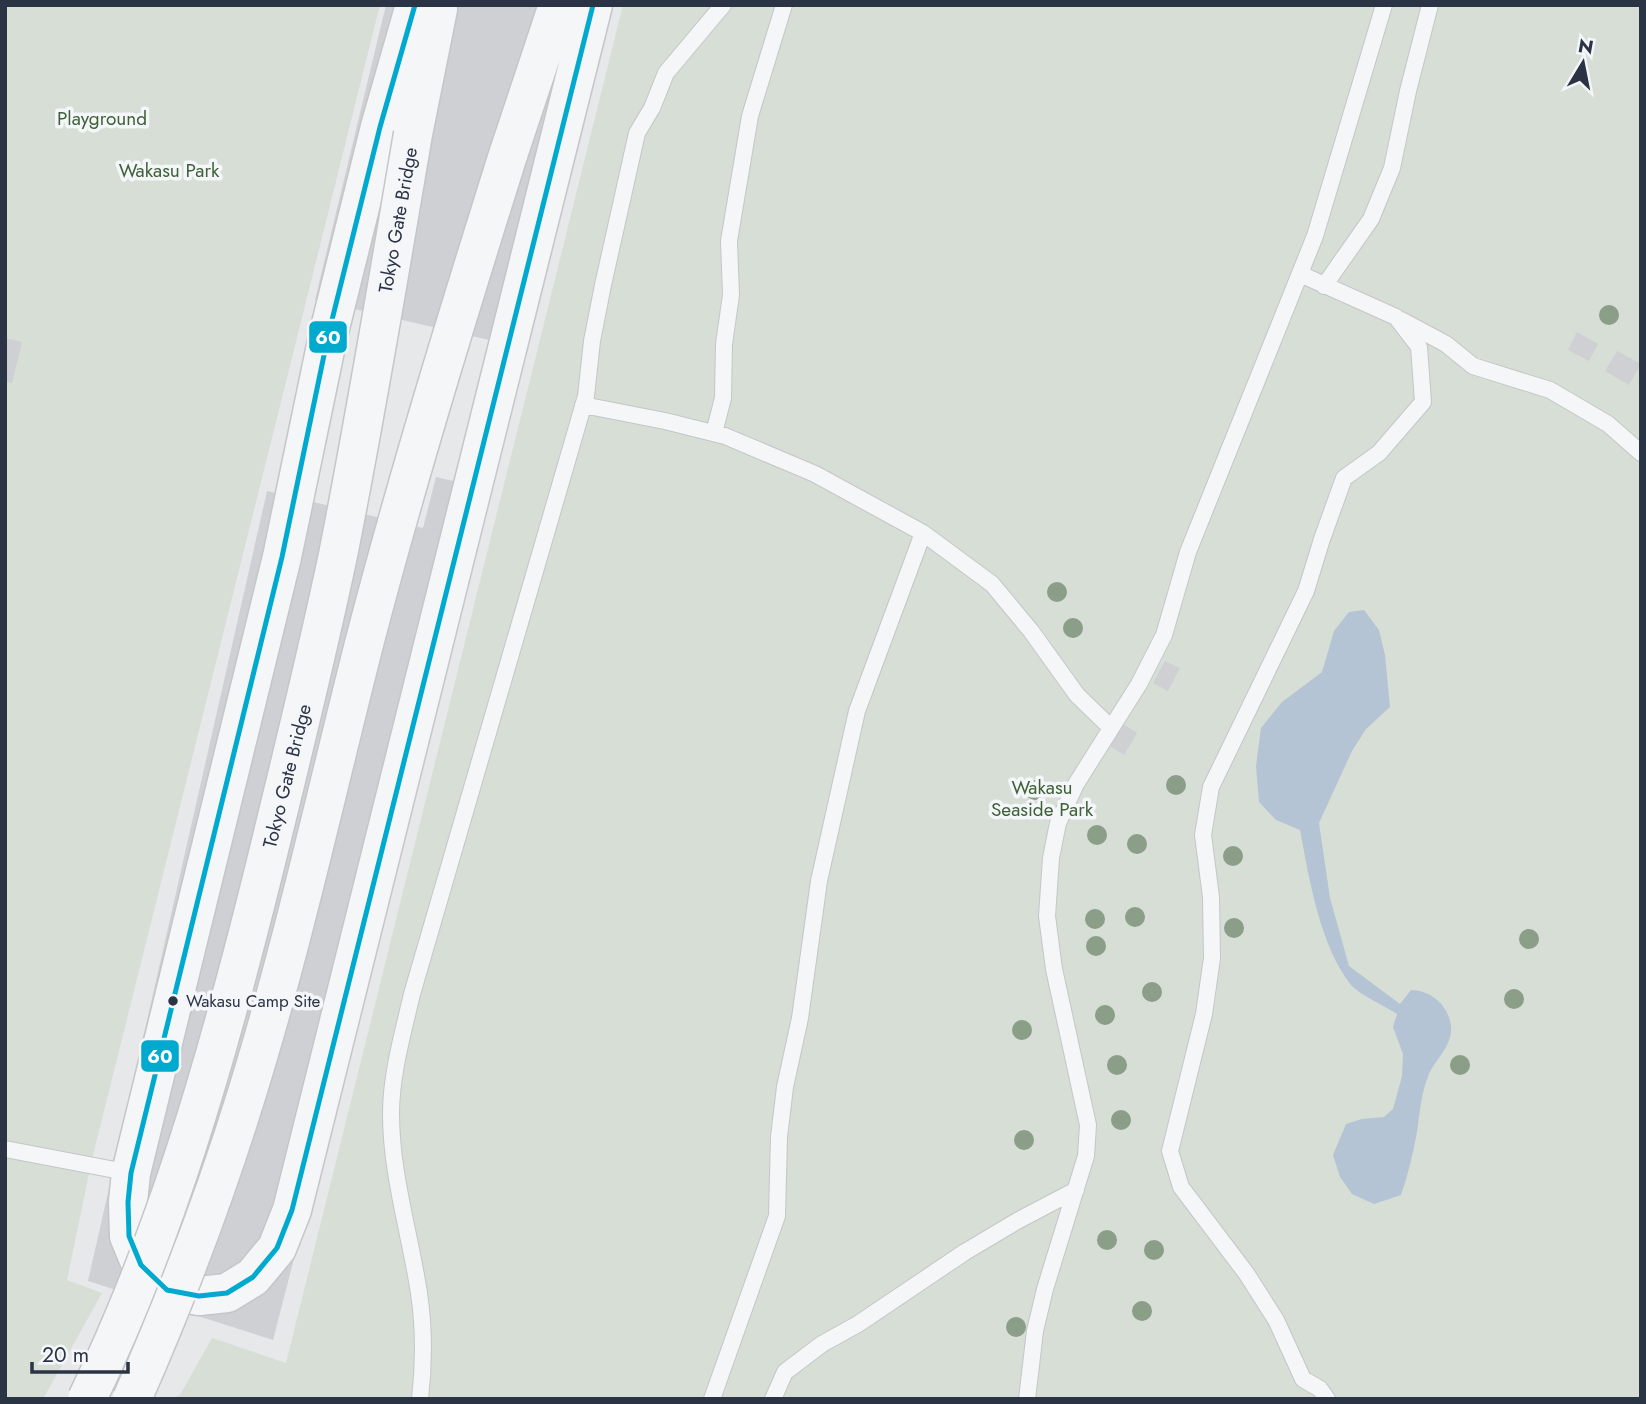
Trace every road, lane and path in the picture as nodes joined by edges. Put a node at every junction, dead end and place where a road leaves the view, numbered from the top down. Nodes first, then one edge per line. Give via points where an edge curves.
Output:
1 (415, 5) edge
2 (438, 5) edge
3 (558, 5) edge
4 (593, 5) edge
5 (723, 5) edge
6 (784, 5) edge
7 (1384, 5) edge
8 (1430, 5) edge
9 (1300, 274) junction
10 (1324, 286) junction
11 (1396, 317) junction
12 (583, 405) junction
13 (714, 433) junction
14 (1641, 453) edge
15 (923, 533) junction
16 (1111, 728) junction
17 (5, 1149) edge
18 (131, 1173) junction
19 (1076, 1190) junction
20 (88, 1399) edge
21 (132, 1399) edge
22 (419, 1399) edge
23 (712, 1399) edge
24 (773, 1399) edge
25 (1027, 1399) edge
26 (1327, 1399) edge

1 - 18 street via 331,323 282,557
2 - 20 street, Tokyo Gate Bridge, bridge via 338,555 294,750 207,1084 138,1285
3 - 21 street, bridge via 441,366 248,1093 180,1285
4 - 18 street via 292,1210 277,1248 253,1277 227,1293 199,1296 167,1290 141,1265 130,1236
5 - 12 lane via 666,73 637,133 603,285
6 - 13 lane via 750,116 729,241 731,295 723,398
7 - 9 lane
8 - 10 lane via 1392,168 1371,219
9 - 10 lane
9 - 16 lane via 1188,551 1164,635
10 - 11 lane
11 - 14 lane via 1446,344 1473,366 1550,390 1608,424
11 - 26 lane via 1419,347 1423,402 1379,453 1344,478 1306,591 1211,787 1203,835 1212,958 1204,1014 1170,1151 1181,1187 1276,1320 1303,1379
12 - 13 lane
12 - 22 lane via 398,1055 391,1112 393,1149 419,1295 423,1372
13 - 15 lane via 816,474
15 - 16 lane via 992,584 1077,695
15 - 23 lane via 857,711 819,881 800,1018 785,1087 777,1216
16 - 19 lane via 1076,784 1058,823 1051,858 1047,916 1054,969 1088,1125 1086,1156
17 - 18 lane
19 - 24 lane via 965,1252 822,1344 785,1372
19 - 25 lane via 1035,1331

